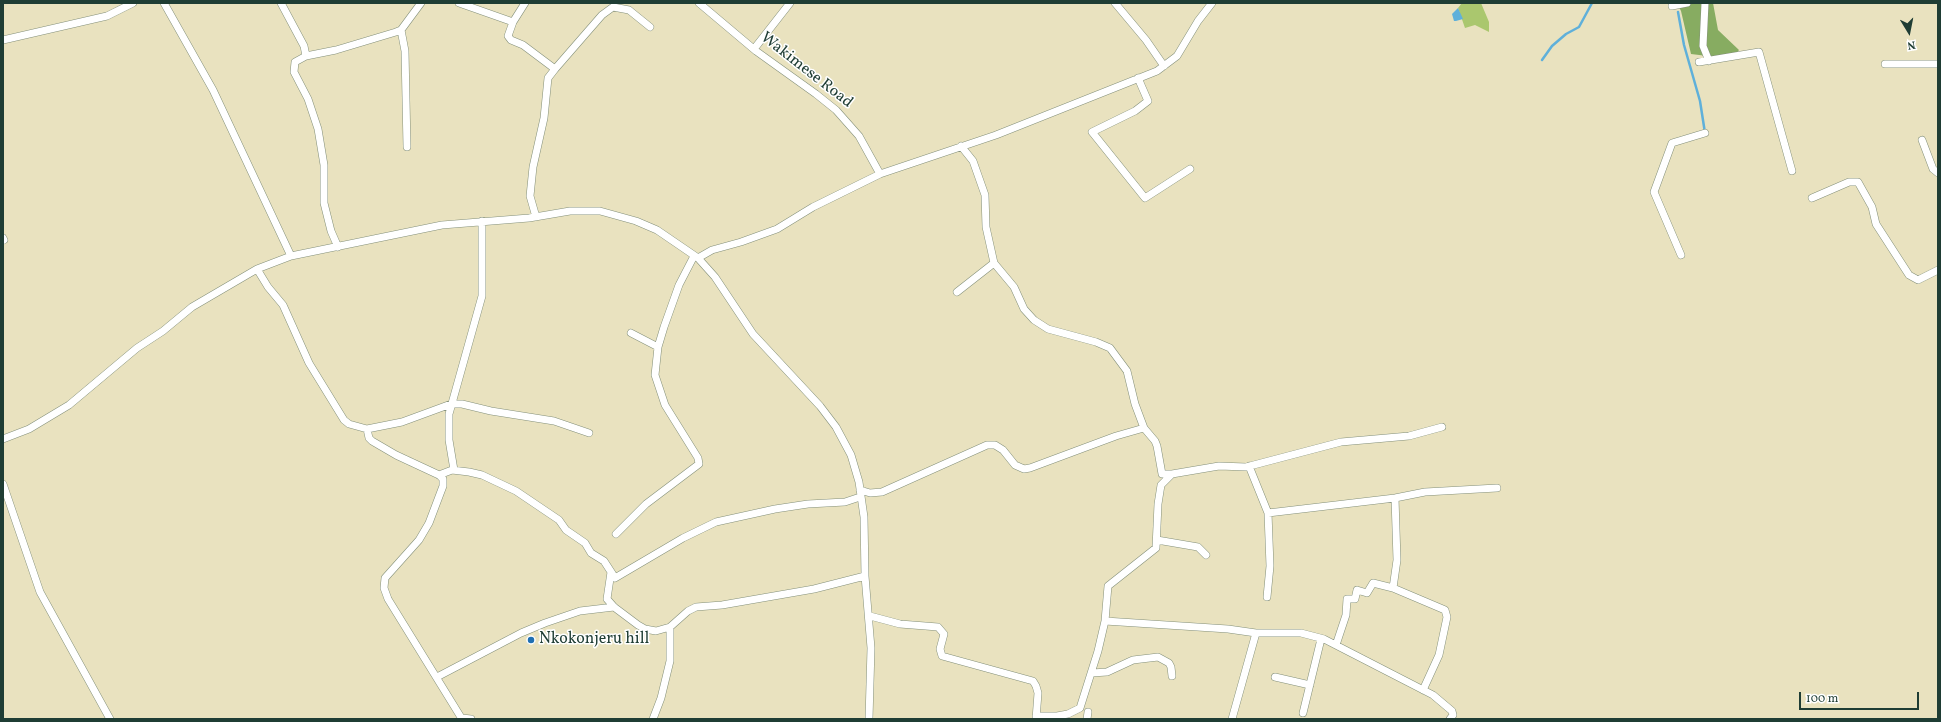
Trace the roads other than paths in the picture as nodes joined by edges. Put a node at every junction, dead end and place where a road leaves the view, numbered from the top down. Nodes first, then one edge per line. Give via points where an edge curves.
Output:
1 (133, 3) edge
2 (164, 3) edge
3 (281, 3) edge
4 (421, 3) edge
5 (459, 3) edge
6 (525, 3) edge
7 (634, 3) edge
8 (699, 3) edge
9 (790, 3) edge
10 (1115, 3) edge
11 (1212, 3) edge
12 (1687, 3) edge
13 (1705, 3) edge
14 (1672, 6) dead end
15 (629, 10) junction
16 (513, 22) junction
17 (650, 27) dead end
18 (401, 30) junction
19 (3, 40) edge
20 (754, 49) junction
21 (306, 56) junction
22 (1709, 61) junction
23 (1699, 62) dead end
24 (1885, 64) dead end
25 (1938, 64) edge
26 (1164, 66) junction
27 (555, 70) junction
28 (1138, 78) junction
29 (1705, 133) dead end
30 (1922, 140) dead end
31 (961, 146) junction
32 (407, 147) dead end
33 (1190, 169) dead end
34 (1792, 171) dead end
35 (1938, 173) edge
36 (880, 174) junction
37 (1812, 198) dead end
38 (536, 217) junction
39 (482, 221) junction
40 (338, 247) junction
41 (1680, 255) dead end
42 (291, 256) junction
43 (696, 257) junction
44 (994, 263) junction
45 (257, 269) junction
46 (1938, 270) edge
47 (958, 292) dead end
48 (631, 333) dead end
49 (658, 348) junction
50 (451, 404) junction
51 (1442, 427) dead end
52 (367, 428) junction
53 (1144, 428) junction
54 (589, 433) dead end
55 (3, 439) edge
56 (1249, 466) junction
57 (454, 470) junction
58 (1172, 474) junction
59 (440, 475) junction
60 (3, 484) edge
61 (1497, 488) dead end
62 (860, 494) junction
63 (1395, 498) junction
64 (1268, 513) junction
65 (616, 534) dead end
66 (1157, 540) junction
67 (1206, 554) dead end
68 (611, 572) junction
69 (865, 576) junction
70 (1393, 588) junction
71 (1267, 597) dead end
72 (614, 607) junction
73 (870, 616) junction
74 (1105, 621) junction
75 (670, 627) junction
76 (1256, 633) junction
77 (1321, 638) junction
78 (1336, 645) junction
79 (1092, 673) junction
80 (1172, 676) dead end
81 (1275, 677) dead end
82 (437, 678) junction
83 (1310, 684) junction
84 (1424, 690) junction
85 (1303, 713) dead end
86 (462, 718) edge
87 (1036, 718) edge
88 (110, 719) edge
89 (471, 719) edge
90 (653, 719) edge
91 (869, 719) edge
92 (1232, 719) edge
93 (1450, 719) edge

1 - 19 street via 107,16
2 - 42 street via 213,90
3 - 21 street via 304,46
4 - 18 street
5 - 16 street
6 - 16 street
7 - 15 street
8 - 20 street, Wakimese Road
9 - 20 street
10 - 26 street
11 - 26 street via 1177,56
12 - 14 street
13 - 22 street via 1703,46
15 - 17 street
15 - 27 street via 617,7 609,9
16 - 27 street via 508,36 511,40 523,45
18 - 21 street
18 - 32 street via 405,51
20 - 36 street, Wakimese Road via 836,110 859,136
21 - 40 street via 296,62 294,72 308,99 318,129 324,164 324,203
22 - 23 street
22 - 34 street via 1759,52
24 - 25 street
26 - 28 street
27 - 38 street via 548,78 544,118 533,167 530,196
28 - 31 street via 1060,111
28 - 33 street via 1148,100 1135,111 1092,132 1145,198
29 - 41 street via 1672,143 1654,192
30 - 35 street via 1933,169
31 - 36 street
31 - 44 street via 973,161 985,195 986,227
36 - 43 street via 813,207 777,229
37 - 46 street via 1849,182 1858,182 1872,207 1876,224 1909,275 1918,280
38 - 39 street
38 - 43 street via 586,210 609,212 657,230
39 - 40 street via 442,225
39 - 50 street via 482,296
40 - 42 street
42 - 45 street
43 - 49 street via 679,286
43 - 62 street via 715,277 753,334 774,359 801,384 836,427 851,455
44 - 47 street
44 - 53 street via 1014,287 1024,309 1034,320 1048,329 1088,339 1110,348 1128,371 1135,404
45 - 52 street via 284,305 308,363 344,420 355,427
45 - 55 street via 192,307 69,405 29,429
48 - 49 street
49 - 65 street via 655,375 665,405 698,458 699,464 646,504
50 - 52 street via 402,422
50 - 54 street via 554,421
50 - 57 street via 449,440
51 - 56 street via 1409,436 1341,442
52 - 59 street via 372,442
53 - 58 street via 1155,441 1162,474
53 - 62 street via 1024,469 1015,465 1003,450 987,445 882,492
56 - 58 street via 1219,466
56 - 64 street
57 - 59 street
57 - 68 street via 482,475 516,491 559,520 566,530 584,542 591,553 604,561
58 - 66 street via 1161,485
59 - 82 street via 443,486 429,524 419,540 385,578 384,588 385,594
60 - 88 street via 40,592
61 - 63 street via 1425,492
62 - 68 street via 845,502 775,509 716,522 683,538 615,578
62 - 69 street via 864,517
63 - 64 street
63 - 70 street via 1397,560
64 - 71 street via 1270,566
66 - 67 street via 1198,547
66 - 74 street via 1156,548 1151,554 1108,586
68 - 72 street via 607,599
69 - 73 street
69 - 75 street via 814,589 696,607
70 - 78 street via 1373,583 1367,594 1357,590 1355,599 1347,599 1346,615
70 - 84 street via 1445,610 1447,617 1439,655
72 - 75 street via 645,629 656,631
72 - 82 street via 580,611 521,632
73 - 87 street via 900,624 938,627 944,634 940,649 942,656 1033,681 1037,688
73 - 91 street via 872,648
74 - 76 street
74 - 79 street
75 - 90 street via 670,661
76 - 77 street via 1301,633
76 - 92 street
77 - 78 street
77 - 83 street
78 - 84 street
79 - 80 street via 1107,672 1133,660 1158,658 1169,663 1172,667
79 - 87 street via 1080,708 1068,714
81 - 83 street
82 - 86 street
83 - 85 street
84 - 93 street via 1452,711
86 - 89 street

